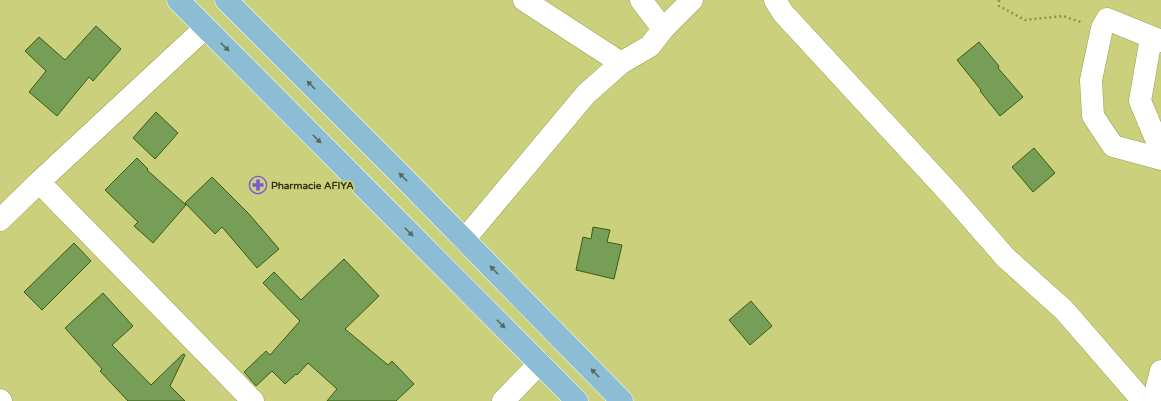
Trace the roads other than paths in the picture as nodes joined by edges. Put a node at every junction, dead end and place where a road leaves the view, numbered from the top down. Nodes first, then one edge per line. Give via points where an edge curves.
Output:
1 (178, 0) edge
2 (226, 0) edge
3 (524, 0) edge
4 (640, 0) edge
5 (692, 0) edge
6 (774, 0) edge
7 (206, 28) junction
8 (664, 29) junction
9 (1156, 39) edge
10 (621, 63) junction
11 (1161, 151) edge
12 (1161, 159) edge
13 (39, 182) junction
14 (0, 220) edge
15 (464, 240) junction
16 (540, 363) junction
17 (1161, 371) edge
18 (253, 401) edge
19 (503, 401) edge
20 (577, 401) edge
21 (622, 401) edge
22 (1143, 401) edge
23 (1156, 401) edge

1 - 7 main road
15 -> 2 main road
3 - 10 street
4 - 8 street
5 - 8 street
6 - 22 street via 783,14 1005,257 1064,310
7 - 13 street
7 -> 16 main road
8 - 10 street via 650,46
9 - 11 street via 1140,101
9 - 12 street via 1107,19 1102,28 1091,80 1093,116 1113,146
10 - 15 street via 586,94
13 - 14 street
13 - 18 street
21 -> 15 main road
16 - 19 street
16 - 20 main road
17 - 23 street

